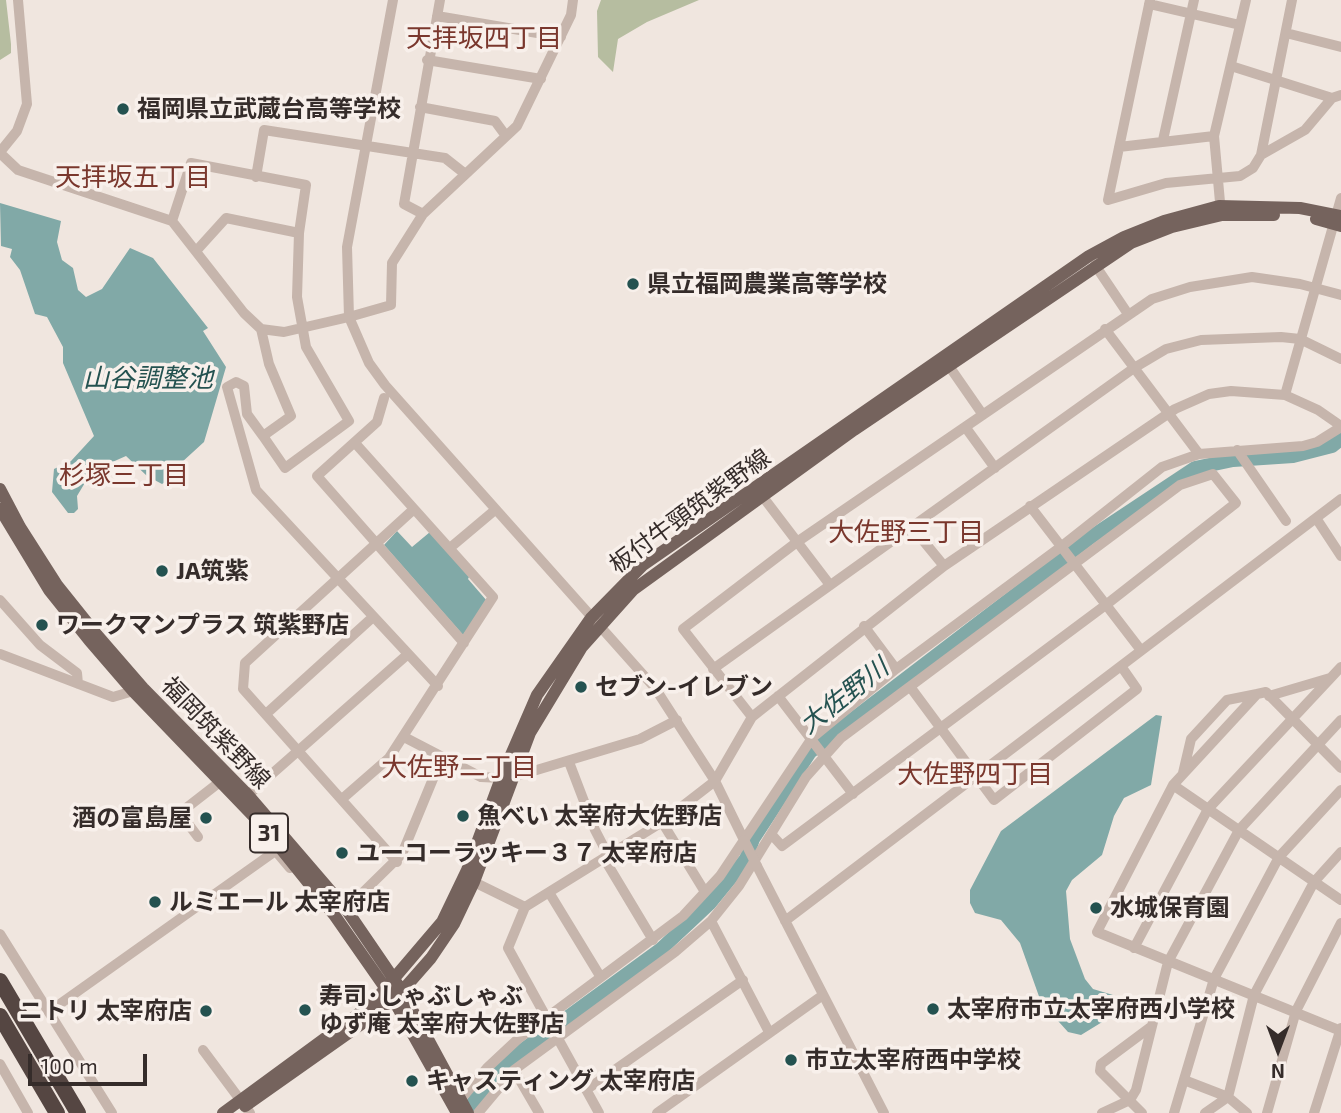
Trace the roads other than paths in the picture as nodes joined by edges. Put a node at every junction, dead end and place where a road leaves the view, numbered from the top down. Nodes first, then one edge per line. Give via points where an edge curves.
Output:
1 (18, 0) edge
2 (393, 0) edge
3 (440, 0) edge
4 (573, 0) edge
5 (1195, 0) edge
6 (1246, 0) edge
7 (1292, 0) edge
8 (1149, 2) edge
9 (1192, 12) junction
10 (437, 16) junction
11 (1240, 25) junction
12 (1286, 33) junction
13 (561, 37) junction
14 (1341, 47) edge
15 (427, 60) junction
16 (1231, 66) junction
17 (541, 79) junction
18 (1276, 79) junction
19 (1336, 97) edge
20 (420, 107) junction
21 (506, 136) junction
22 (1214, 136) junction
23 (1163, 141) junction
24 (366, 146) junction
25 (1119, 147) junction
26 (0, 153) edge
27 (411, 154) junction
28 (1261, 155) junction
29 (464, 173) junction
30 (256, 177) junction
31 (1216, 179) junction
32 (1341, 198) edge
33 (1220, 211) junction
34 (423, 214) junction
35 (1338, 220) edge
36 (172, 221) junction
37 (299, 233) junction
38 (197, 250) junction
39 (1095, 265) junction
40 (1314, 287) junction
41 (1341, 295) edge
42 (1128, 314) junction
43 (349, 317) junction
44 (261, 329) junction
45 (303, 329) junction
46 (1105, 329) junction
47 (1300, 339) junction
48 (1341, 359) edge
49 (949, 366) junction
50 (1134, 368) junction
51 (1285, 395) junction
52 (384, 398) dead end
53 (1168, 413) junction
54 (983, 415) junction
55 (1341, 427) edge
56 (966, 428) junction
57 (263, 436) junction
58 (355, 443) junction
59 (1237, 450) junction
60 (1199, 454) junction
61 (995, 468) junction
62 (0, 489) edge
63 (763, 496) junction
64 (1341, 499) edge
65 (1030, 506) junction
66 (0, 509) edge
67 (414, 509) junction
68 (495, 510) junction
69 (1315, 518) junction
70 (1286, 521) dead end
71 (912, 527) junction
72 (797, 542) junction
73 (376, 543) junction
74 (1062, 546) junction
75 (451, 547) junction
76 (1341, 556) edge
77 (1075, 562) junction
78 (944, 566) junction
79 (337, 578) junction
80 (830, 585) junction
81 (0, 600) edge
82 (1107, 604) junction
83 (373, 617) junction
84 (595, 622) junction
85 (864, 626) junction
86 (464, 643) junction
87 (1140, 649) junction
88 (0, 654) edge
89 (408, 654) junction
90 (1121, 666) junction
91 (1341, 667) edge
92 (713, 669) junction
93 (896, 669) junction
94 (1331, 677) junction
95 (78, 684) junction
96 (438, 686) junction
97 (911, 688) junction
98 (138, 690) junction
99 (1257, 694) junction
100 (779, 696) junction
101 (1269, 696) junction
102 (266, 714) junction
103 (752, 717) junction
104 (677, 720) junction
105 (1293, 720) junction
106 (1341, 720) edge
107 (942, 727) junction
108 (404, 737) junction
109 (812, 738) junction
110 (1317, 746) junction
111 (298, 750) junction
112 (825, 754) junction
113 (442, 757) junction
114 (569, 762) junction
115 (1341, 768) edge
116 (977, 775) junction
117 (1182, 776) junction
118 (507, 777) junction
119 (221, 781) junction
120 (715, 781) junction
121 (1174, 785) junction
122 (1341, 790) edge
123 (853, 793) junction
124 (248, 795) junction
125 (342, 799) junction
126 (1208, 809) junction
127 (662, 822) junction
128 (261, 824) junction
129 (1239, 830) junction
130 (772, 835) junction
131 (198, 837) dead end
132 (744, 840) junction
133 (274, 852) junction
134 (1341, 852) edge
135 (1279, 857) junction
136 (607, 858) junction
137 (397, 862) junction
138 (302, 874) junction
139 (1314, 881) junction
140 (474, 882) junction
141 (705, 892) junction
142 (550, 894) junction
143 (1341, 900) edge
144 (525, 906) junction
145 (346, 909) junction
146 (711, 921) junction
147 (785, 921) junction
148 (1341, 923) edge
149 (1, 936) edge
150 (653, 940) junction
151 (1134, 948) junction
152 (1168, 962) junction
153 (600, 976) junction
154 (1214, 979) junction
155 (743, 980) junction
156 (0, 981) edge
157 (394, 990) junction
158 (823, 995) junction
159 (1254, 995) junction
160 (50, 1011) junction
161 (1296, 1011) junction
162 (0, 1016) edge
163 (546, 1020) junction
164 (1152, 1026) junction
165 (1341, 1029) edge
166 (769, 1032) junction
167 (556, 1037) junction
168 (203, 1049) dead end
169 (0, 1064) edge
170 (514, 1070) junction
171 (1184, 1080) junction
172 (586, 1090) junction
173 (1228, 1097) junction
174 (1130, 1100) junction
175 (243, 1108) edge
176 (459, 1110) edge
177 (28, 1113) edge
178 (57, 1113) edge
179 (78, 1113) edge
180 (112, 1113) edge
181 (223, 1113) edge
182 (478, 1113) edge
183 (539, 1113) edge
184 (599, 1113) edge
185 (657, 1113) edge
186 (884, 1113) edge
187 (1102, 1113) edge
188 (1142, 1113) edge
189 (1174, 1113) edge
190 (1205, 1113) edge
191 (1247, 1113) edge
192 (1267, 1113) edge
193 (1314, 1113) edge

1 - 26 street via 27,104 17,131
2 - 24 street
3 - 10 street
4 - 13 street
5 - 9 street
6 - 11 street
7 - 12 street
8 - 9 street
8 - 25 street
9 - 11 street
9 - 23 street
10 - 13 street
10 - 15 street
11 - 16 street
12 - 14 street
12 - 18 street
13 - 17 street
15 - 17 street
15 - 20 street
16 - 18 street
16 - 22 street
17 - 21 street via 517,126
18 - 19 street
18 - 28 street
19 - 28 street via 1305,130
20 - 21 street via 495,121
20 - 27 street
21 - 29 street
22 - 23 street
22 - 31 street
23 - 25 street
24 - 27 street
24 - 30 street via 264,130
24 - 43 street via 347,247
25 - 31 street via 1108,200 1166,183
26 - 36 street via 18,170
27 - 29 street via 445,158
27 - 34 street via 404,204
28 - 31 street via 1254,168 1240,176
29 - 34 street
30 - 36 street via 191,163
30 - 37 street via 306,185
31 - 33 street
32 - 35 street
33 - 35 main road, 板付牛頸筑紫野線
33 - 39 main road, 板付牛頸筑紫野線 via 1131,243
33 - 84 main road, 板付牛頸筑紫野線 via 1164,221 1089,256 643,565
34 - 43 street via 392,263 391,305
35 - 40 street
36 - 38 street
37 - 38 street via 226,218
37 - 45 street via 296,278
38 - 44 street
39 - 42 street
39 - 49 main road, 板付牛頸筑紫野線
40 - 41 street
40 - 42 street via 1277,279 1225,279 1169,293
40 - 47 street
42 - 46 street
43 - 45 street
43 - 68 street via 369,363 385,385
44 - 45 street
44 - 57 street via 292,416
45 - 57 street via 318,371 349,421 285,468
46 - 50 street
46 - 54 street
47 - 48 street
47 - 50 street via 1242,336 1200,340 1174,346
47 - 51 street
49 - 54 street
49 - 63 main road, 板付牛頸筑紫野線
50 - 53 street
50 - 61 street
51 - 53 street via 1209,394
51 - 55 street
52 - 58 street via 377,422
53 - 60 street
53 - 65 street
54 - 56 street
55 - 59 street via 1317,442 1284,449
56 - 61 street
56 - 72 street
57 - 79 street via 247,414 244,386 236,382 227,387 256,490
58 - 67 street
58 - 73 street via 317,476
59 - 60 street
59 - 70 street
60 - 74 street via 1162,467
61 - 71 street
62 - 98 main road, 福岡筑紫野線 / 31 via 57,585
63 - 72 street
63 - 84 main road, 板付牛頸筑紫野線 via 641,583
64 - 69 street
65 - 74 street
65 - 78 street
66 - 98 main road, 福岡筑紫野線 / 31 via 49,590
67 - 73 street
67 - 75 street
68 - 75 street
68 - 84 street
69 - 76 street
69 - 87 street
71 - 78 street
71 - 80 street
72 - 80 street
72 - 92 street via 683,629
73 - 79 street
73 - 86 street
74 - 77 street
74 - 93 street
75 - 86 street via 493,597
77 - 82 street
77 - 82 street via 1180,485 1213,474 1236,503
77 - 97 street
78 - 85 street
79 - 83 street
79 - 102 street via 245,663 243,689
80 - 92 street
81 - 95 street via 40,645 77,673
82 - 87 street
82 - 107 street
83 - 89 street
83 - 102 street
84 - 104 street via 655,688
84 - 118 main road, 板付牛頸筑紫野線
85 - 93 street
85 - 100 street
86 - 96 street
87 - 90 street
88 - 95 street
89 - 96 street
89 - 111 street
90 - 116 street
90 - 116 street via 1138,688 994,800
91 - 94 street
92 - 103 street
93 - 109 street
94 - 101 street
94 - 105 street
95 - 98 street via 113,697
96 - 108 street
97 - 107 street
97 - 112 street
98 - 119 main road, 福岡筑紫野線 / 31
98 - 124 main road, 福岡筑紫野線 / 31
99 - 101 street
99 - 117 street
99 - 117 street via 1227,700 1191,739
100 - 103 street
100 - 109 street
101 - 105 street
102 - 111 street
103 - 120 street
104 - 114 street via 640,739
104 - 120 street
105 - 110 street
105 - 126 street
106 - 110 street
107 - 116 street
107 - 123 street
108 - 113 street
108 - 125 street via 389,758
109 - 112 street
109 - 132 street
110 - 115 street
110 - 129 street
111 - 124 street
111 - 125 street
112 - 123 street
112 - 130 street
113 - 118 street via 481,777
113 - 137 street
114 - 118 street
114 - 136 street
116 - 147 street
117 - 121 street
118 - 140 main road, 板付牛頸筑紫野線
118 - 157 main road, 板付牛頸筑紫野線 via 442,922
119 - 128 main road, 福岡筑紫野線 / 31
119 - 131 street via 186,809 183,817
120 - 127 street
120 - 132 street
121 - 126 street
121 - 151 street via 1097,932
122 - 135 street
123 - 130 street via 782,846
124 - 145 main road, 福岡筑紫野線 / 31
125 - 137 street
126 - 129 street
126 - 151 street
127 - 136 street
127 - 141 street
128 - 133 street via 258,830
128 - 138 main road, 福岡筑紫野線 / 31
129 - 135 street
129 - 152 street
130 - 146 street
132 - 141 street
132 - 147 street, bridge
133 - 138 street
133 - 160 street
134 - 139 street
135 - 139 street
135 - 154 street
136 - 142 street
136 - 150 street
137 - 145 street
138 - 157 main road, 福岡筑紫野線 / 31
139 - 143 street
139 - 159 street
140 - 144 street
140 - 157 main road, 板付牛頸筑紫野線 via 431,958
141 - 150 street
142 - 144 street
142 - 153 street
144 - 163 street via 508,948
145 - 157 main road, 福岡筑紫野線 / 31
146 - 155 street
146 - 167 street
147 - 158 street
148 - 161 street
149 - 160 street
150 - 153 street
151 - 152 street
152 - 154 street
152 - 164 street
153 - 163 street
154 - 159 street
154 - 171 street
155 - 166 street
155 - 172 street
156 - 179 highway
157 - 175 main road, 板付牛頸筑紫野線
157 - 176 main road, 福岡筑紫野線 / 31
158 - 166 street
158 - 186 street
159 - 161 street
159 - 173 street
160 - 180 street
161 - 165 street
161 - 192 street
162 - 178 highway
163 - 167 street
163 - 176 street via 501,1054
164 - 174 street
164 - 174 street via 1101,1064 1100,1071
165 - 193 street
166 - 185 street
167 - 170 street
167 - 172 street
168 - 175 street
169 - 177 street
170 - 182 street
170 - 183 street
171 - 173 street
171 - 189 street
172 - 184 street
173 - 190 street
173 - 191 street
174 - 187 street
174 - 188 street
175 - 181 main road, 板付牛頸筑紫野線

